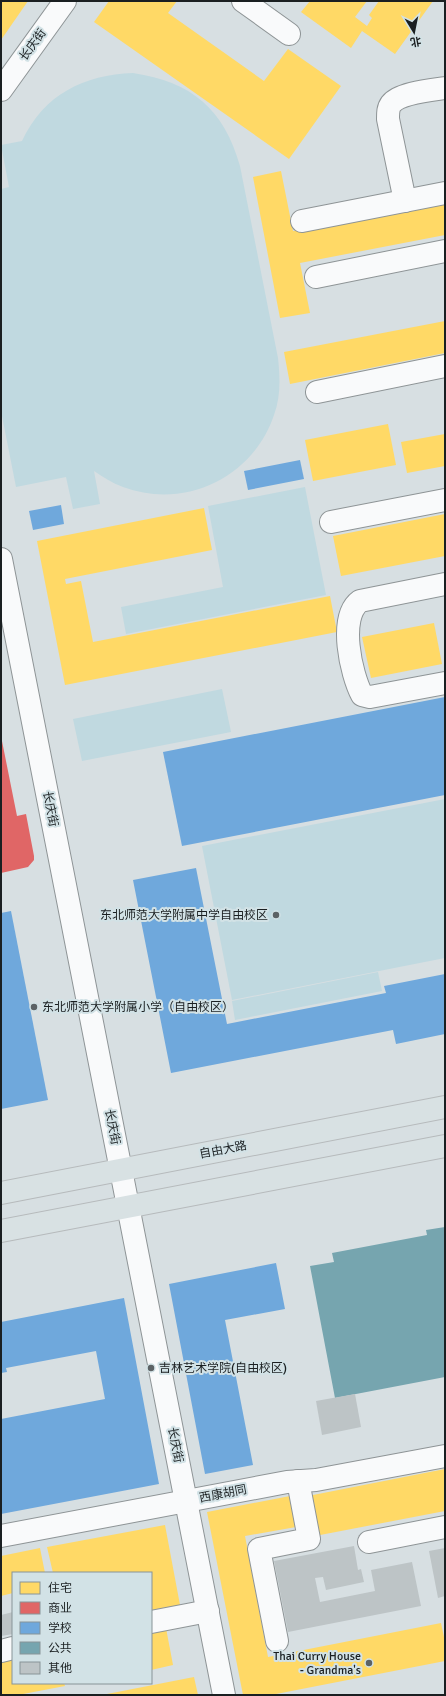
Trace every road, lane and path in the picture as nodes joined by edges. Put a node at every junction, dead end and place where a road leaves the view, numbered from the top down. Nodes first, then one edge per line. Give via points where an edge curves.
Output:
1 (65, 1) edge
2 (243, 1) edge
3 (289, 34) dead end
4 (445, 88) edge
5 (1, 90) edge
6 (445, 194) edge
7 (405, 201) junction
8 (302, 221) dead end
9 (445, 251) edge
10 (316, 277) dead end
11 (445, 366) edge
12 (317, 392) dead end
13 (445, 500) edge
14 (332, 522) dead end
15 (1, 559) edge
16 (445, 584) edge
17 (9, 647) edge
18 (445, 683) edge
19 (445, 1107) edge
20 (445, 1146) edge
21 (120, 1170) junction
22 (1, 1193) edge
23 (128, 1207) junction
24 (1, 1231) edge
25 (445, 1456) edge
26 (298, 1481) junction
27 (186, 1501) junction
28 (445, 1527) edge
29 (1, 1536) edge
30 (369, 1542) dead end
31 (208, 1611) junction
32 (152, 1622) edge
33 (278, 1641) dead end
34 (12, 1648) edge
35 (1, 1651) edge
36 (224, 1695) edge

1 - 5 street, 长庆街
2 - 3 street
4 - 7 street via 401,96 392,102 388,109
6 - 7 street
7 - 8 street
9 - 10 street
11 - 12 street
13 - 14 street
15 - 17 street, 长庆街
16 - 18 street via 360,601 354,605 348,628 348,644 362,695 370,697
17 - 21 street, 长庆街
19 - 21 main road, 自由大路
20 - 23 main road
21 - 22 main road, 自由大路
21 - 23 street, 长庆街
23 - 24 main road
23 - 27 street, 长庆街
25 - 26 street, 西康胡同 via 316,1480
26 - 27 street, 西康胡同
26 - 33 street via 309,1539 259,1549
27 - 29 street, 西康胡同
27 - 31 street, 长庆街
28 - 30 street
31 - 32 street
31 - 36 street, 长庆街
34 - 35 street

